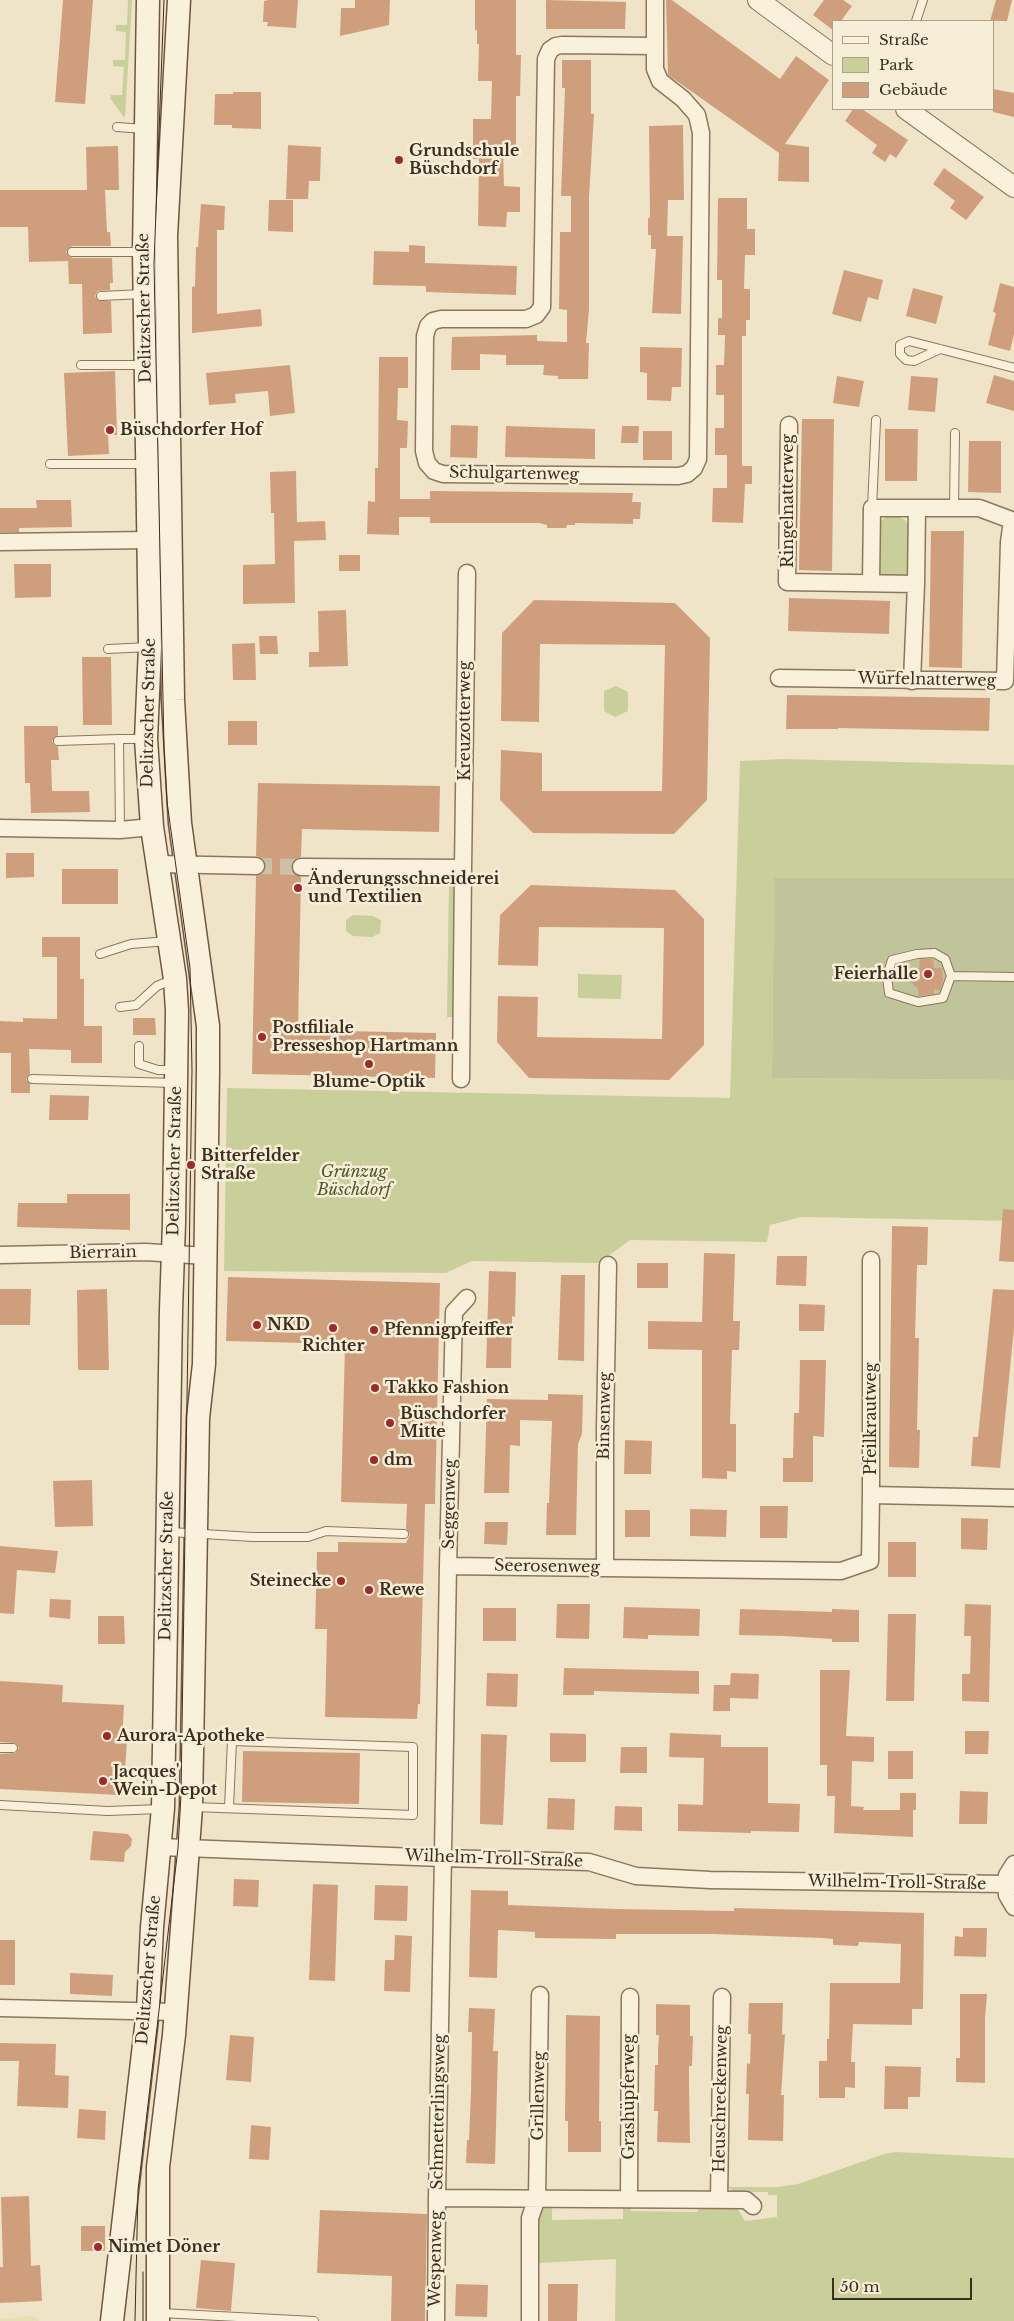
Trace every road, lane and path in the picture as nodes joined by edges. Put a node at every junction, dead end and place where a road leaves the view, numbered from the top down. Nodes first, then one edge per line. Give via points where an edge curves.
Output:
1 (148, 0) edge
2 (179, 0) edge
3 (187, 0) edge
4 (655, 0) edge
5 (758, 0) edge
6 (923, 0) edge
7 (916, 20) edge
8 (177, 45) junction
9 (654, 46) junction
10 (832, 54) edge
11 (907, 110) edge
12 (117, 127) dead end
13 (146, 129) junction
14 (1014, 187) edge
15 (72, 252) dead end
16 (144, 252) junction
17 (145, 294) junction
18 (101, 296) dead end
19 (940, 349) junction
20 (81, 365) dead end
21 (146, 365) junction
22 (1014, 368) edge
23 (876, 420) dead end
24 (789, 425) dead end
25 (955, 433) dead end
26 (50, 464) dead end
27 (148, 464) junction
28 (872, 508) junction
29 (917, 508) junction
30 (954, 508) junction
31 (1013, 521) edge
32 (149, 540) junction
33 (0, 542) edge
34 (467, 574) dead end
35 (871, 582) junction
36 (916, 584) junction
37 (150, 647) junction
38 (108, 649) dead end
39 (779, 678) dead end
40 (912, 681) junction
41 (119, 739) junction
42 (146, 739) junction
43 (58, 741) dead end
44 (152, 827) junction
45 (0, 828) edge
46 (120, 830) junction
47 (158, 864) junction
48 (185, 865) junction
49 (256, 866) tunnel mouth
50 (301, 867) tunnel mouth
51 (463, 868) junction
52 (169, 940) junction
53 (100, 954) dead end
54 (951, 976) junction
55 (1014, 977) edge
56 (175, 979) junction
57 (120, 1007) dead end
58 (139, 1046) dead end
59 (176, 1076) junction
60 (32, 1079) dead end
61 (462, 1079) dead end
62 (173, 1254) junction
63 (0, 1255) edge
64 (206, 1256) junction
65 (871, 1260) dead end
66 (608, 1265) dead end
67 (467, 1298) dead end
68 (871, 1495) junction
69 (1014, 1498) edge
70 (168, 1532) junction
71 (196, 1533) junction
72 (404, 1534) dead end
73 (448, 1566) junction
74 (605, 1568) junction
75 (0, 1748) edge
76 (13, 1748) dead end
77 (0, 1805) edge
78 (191, 1807) junction
79 (229, 1807) junction
80 (163, 1808) junction
81 (160, 1847) junction
82 (188, 1849) junction
83 (442, 1858) junction
84 (1014, 1864) edge
85 (1006, 1884) junction
86 (1014, 1907) edge
87 (540, 1994) dead end
88 (630, 1997) dead end
89 (722, 1997) dead end
90 (0, 2008) edge
91 (148, 2010) junction
92 (176, 2012) junction
93 (437, 2198) junction
94 (537, 2198) junction
95 (629, 2198) junction
96 (719, 2200) junction
97 (754, 2206) dead end
98 (159, 2317) edge
99 (314, 2320) edge
100 (112, 2321) edge
101 (436, 2321) edge
102 (530, 2321) edge

1 - 13 main road, Delitzscher Straße
2 - 8 main road, Delitzscher Straße
3 - 8 main road
4 - 9 street, Schulgartenweg
5 - 10 street
6 - 7 lane
8 - 48 main road, Delitzscher Straße via 167,189 166,309 173,700
9 - 9 street, Schulgartenweg via 562,45 550,50 546,59 542,307 536,316 526,319 441,319 428,326 425,336 424,451 427,463 434,471 443,474 678,476 694,468 698,459 701,133 697,115 660,81 654,69
11 - 14 street
12 - 13 lane
13 - 16 main road, Delitzscher Straße
15 - 16 lane
16 - 17 main road, Delitzscher Straße
17 - 18 lane
17 - 21 main road, Delitzscher Straße
19 - 19 lane via 909,341 900,345 900,354 902,358 914,361
19 - 22 lane
20 - 21 lane
21 - 27 main road, Delitzscher Straße
23 - 28 lane
24 - 35 street, Ringelnatterweg via 787,582
25 - 30 lane
26 - 27 lane
27 - 32 main road, Delitzscher Straße
28 - 29 street
28 - 35 street
29 - 30 street
29 - 36 street
30 - 31 street via 979,508
31 - 40 street, Würfelnatterweg via 1009,542 1004,681
32 - 33 street
32 - 37 main road, Delitzscher Straße
34 - 51 street, Kreuzotterweg
35 - 36 street, Ringelnatterweg
36 - 40 street
37 - 38 lane
37 - 42 main road, Delitzscher Straße
39 - 40 street, Würfelnatterweg
41 - 42 lane
41 - 43 lane
41 - 46 lane
42 - 44 main road, Delitzscher Straße
44 - 46 street
44 - 47 main road, Delitzscher Straße
45 - 46 street
47 - 48 street
47 - 52 main road, Delitzscher Straße
48 - 49 street
48 - 64 main road, Delitzscher Straße via 208,1026
50 - 51 street
51 - 61 street, Kreuzotterweg
52 - 53 lane via 131,944
52 - 56 main road, Delitzscher Straße
54 - 54 lane via 945,959 934,953 892,960 887,976 889,993 918,1002 944,998
54 - 55 lane
56 - 57 lane via 156,986 136,1005
56 - 59 main road, Delitzscher Straße
58 - 59 lane via 139,1064
59 - 60 lane
59 - 62 main road, Delitzscher Straße
62 - 63 street, Bierrain
62 - 64 street, Bierrain
62 - 70 main road, Delitzscher Straße
64 - 71 main road, Delitzscher Straße
65 - 68 street, Pfeilkrautweg
66 - 74 street, Binsenweg
67 - 73 street, Seggenweg via 454,1312
68 - 69 street, Pfeilkrautweg
68 - 74 street, Seerosenweg via 870,1561 840,1571
70 - 71 lane
70 - 80 main road, Delitzscher Straße
71 - 72 lane via 253,1537 308,1537 326,1530
71 - 78 main road, Delitzscher Straße
73 - 74 street, Seerosenweg
73 - 83 street
75 - 76 lane
77 - 80 lane via 108,1811
78 - 79 lane
78 - 82 main road, Delitzscher Straße
79 - 79 lane via 412,1814 413,1746 232,1741
80 - 81 main road, Delitzscher Straße
81 - 82 street, Wilhelm-Troll-Straße
81 - 91 main road, Delitzscher Straße
82 - 83 street, Wilhelm-Troll-Straße
82 - 92 main road, Delitzscher Straße
83 - 85 street, Wilhelm-Troll-Straße via 589,1862 636,1876 710,1880
83 - 93 street, Schmetterlingsweg
84 - 85 street
85 - 86 street
87 - 94 street, Grillenweg
88 - 95 street, Grashüpferweg
89 - 96 street, Heuschreckenweg
90 - 91 street
91 - 92 street
91 - 100 main road, Delitzscher Straße
92 - 98 main road, Delitzscher Straße via 158,2167
93 - 94 street, Schmetterlingsweg
93 - 101 street, Wespenweg
94 - 95 street, Schmetterlingsweg
94 - 102 street, Grillenweg via 530,2218
95 - 96 street, Schmetterlingsweg
96 - 97 street, Schmetterlingsweg via 746,2200
98 - 99 lane

